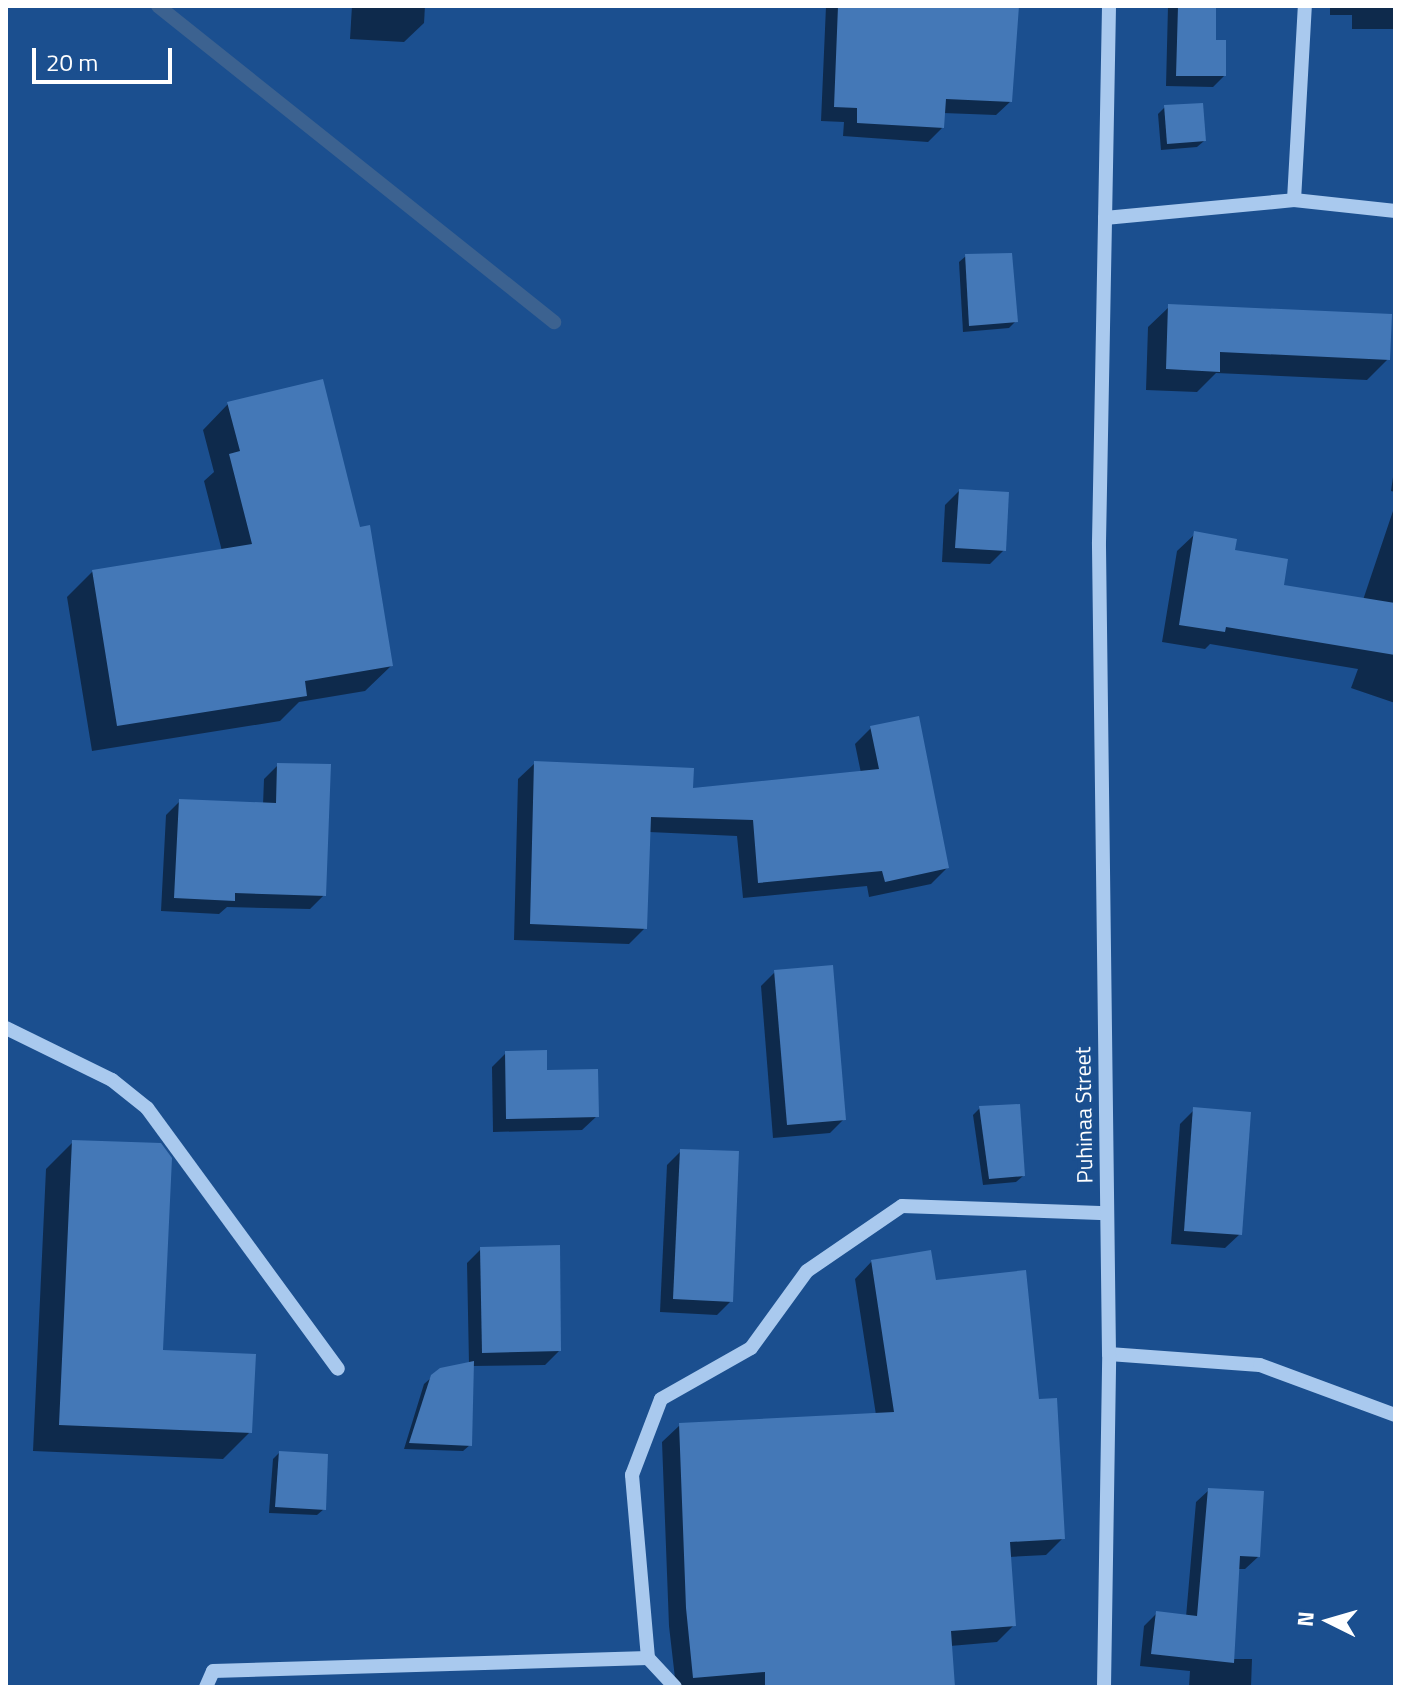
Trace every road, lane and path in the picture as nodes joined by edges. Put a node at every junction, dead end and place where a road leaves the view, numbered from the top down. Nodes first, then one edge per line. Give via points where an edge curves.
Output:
1 (1109, 6) edge
2 (1305, 6) edge
3 (1294, 200) junction
4 (1395, 211) edge
5 (1105, 218) junction
6 (6, 1028) edge
7 (1107, 1213) junction
8 (1109, 1354) junction
9 (338, 1369) dead end
10 (1395, 1415) edge
11 (648, 1658) junction
12 (206, 1687) edge
13 (675, 1687) edge
14 (1104, 1687) edge

1 - 5 street, Puhinaa Street
2 - 3 street
3 - 4 street
3 - 5 street
5 - 7 street, Puhinaa Street via 1099,542
6 - 9 street via 112,1080 147,1108
7 - 8 street, Puhinaa Street
7 - 11 street via 902,1206 807,1271 751,1348 661,1399 632,1475
8 - 10 street via 1260,1365
8 - 14 street, Puhinaa Street
11 - 12 street via 213,1671
11 - 13 street

